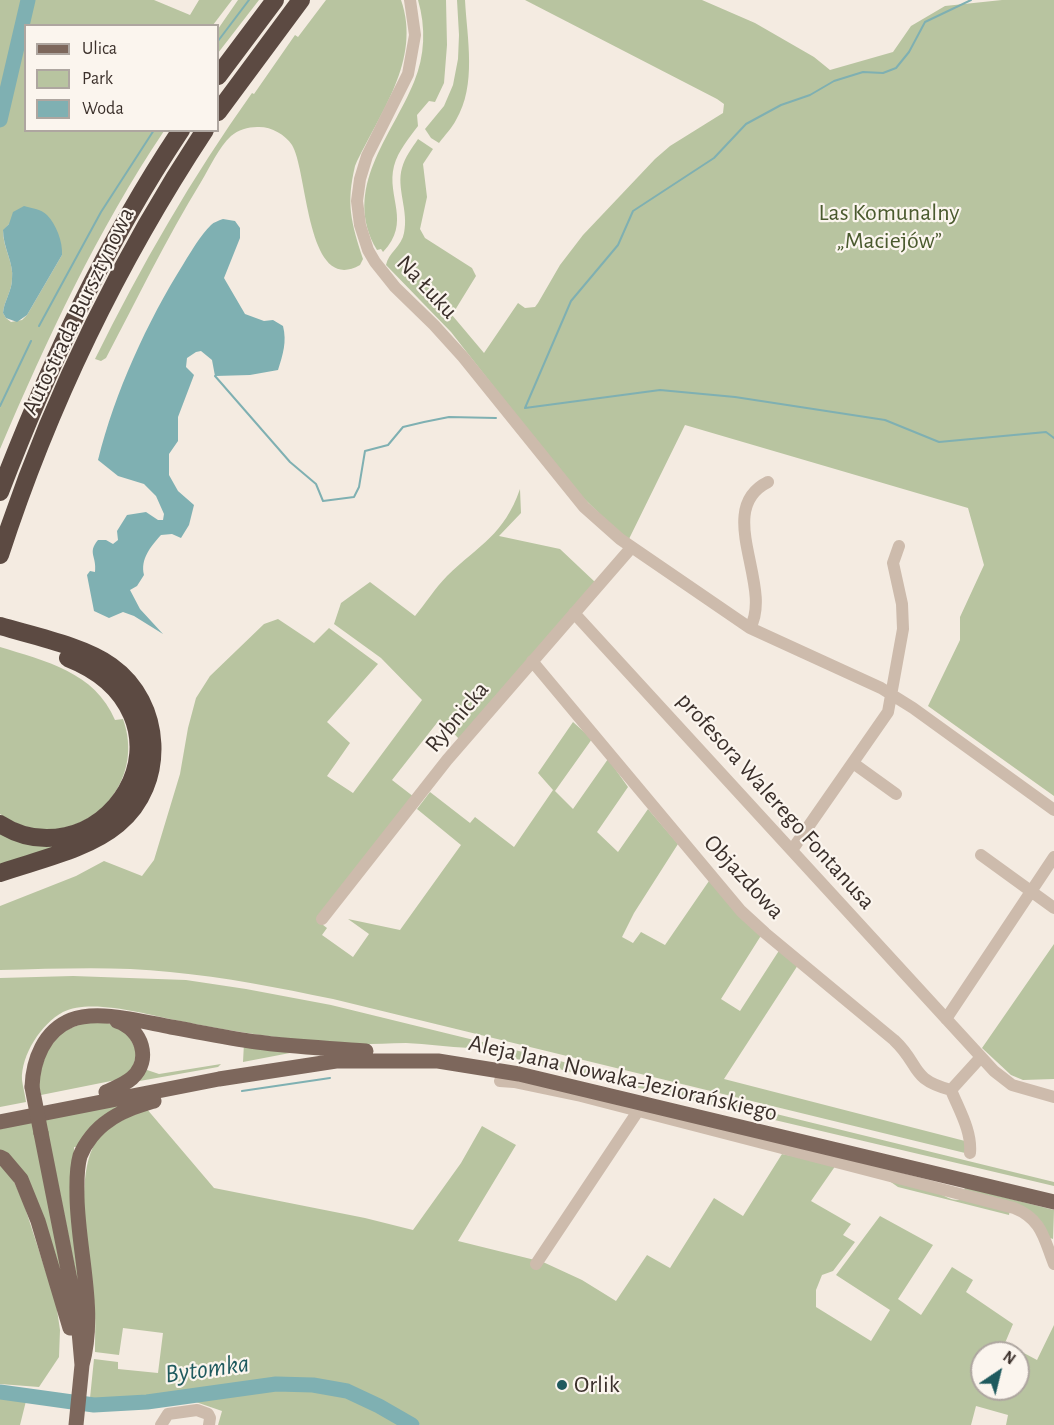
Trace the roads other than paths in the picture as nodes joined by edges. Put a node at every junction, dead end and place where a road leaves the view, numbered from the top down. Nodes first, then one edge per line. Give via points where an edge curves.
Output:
1 (275, 0) edge
2 (301, 0) edge
3 (410, 0) edge
4 (219, 75) edge
5 (219, 111) edge
6 (180, 132) edge
7 (204, 132) edge
8 (33, 406) junction
9 (0, 463) edge
10 (768, 482) dead end
11 (0, 492) edge
12 (899, 546) dead end
13 (631, 548) junction
14 (0, 555) edge
15 (574, 614) junction
16 (0, 626) edge
17 (750, 628) junction
18 (0, 638) edge
19 (532, 661) junction
20 (892, 694) junction
21 (853, 763) junction
22 (896, 794) dead end
23 (1054, 810) edge
24 (0, 824) edge
25 (792, 850) junction
26 (981, 855) dead end
27 (1054, 857) edge
28 (0, 873) edge
29 (1031, 892) junction
30 (1054, 908) edge
31 (322, 919) dead end
32 (103, 1017) junction
33 (946, 1019) junction
34 (366, 1051) junction
35 (981, 1057) junction
36 (219, 1079) junction
37 (500, 1081) dead end
38 (951, 1090) junction
39 (106, 1092) junction
40 (1054, 1097) edge
41 (638, 1111) junction
42 (0, 1112) edge
43 (0, 1122) edge
44 (970, 1153) dead end
45 (0, 1157) edge
46 (1054, 1193) edge
47 (1054, 1202) edge
48 (536, 1264) dead end
49 (1054, 1264) edge
50 (82, 1365) junction
51 (77, 1418) edge
52 (161, 1425) edge
53 (209, 1425) edge

1 - 4 highway
2 - 5 highway
3 - 13 street, Na Łuku via 415,35 410,67 360,179 358,211 368,250 395,287 463,357 584,507
6 - 8 highway, Autostrada Bursztynowa via 108,251
7 - 14 highway, Autostrada Bursztynowa via 162,198 95,321 33,460
8 - 9 highway
8 - 11 highway, Autostrada Bursztynowa
10 - 17 street via 755,491 744,511 757,609
12 - 20 street via 893,563 903,619
13 - 15 street, Rybnicka
13 - 17 street, Na Łuku
15 - 19 street, Rybnicka
15 - 25 street, profesora Walerego Fontanusa
16 - 28 highway via 95,656 112,666 134,688 145,709 154,753 141,796 118,824 85,844
17 - 20 street, Na Łuku
18 - 24 highway via 70,659 106,679 132,715 138,752 135,773 118,805 80,833 34,838
19 - 31 street, Rybnicka via 447,760
19 - 38 street, Objazdowa via 746,917 894,1040 920,1077
20 - 21 street via 888,712
20 - 23 street, Na Łuku
21 - 22 street
21 - 25 street
25 - 33 street, profesora Walerego Fontanusa
26 - 29 street
27 - 29 street
29 - 30 street
29 - 33 street
32 - 34 main road via 279,1045
32 - 39 main road via 134,1030 140,1038 143,1056 140,1069 132,1078
32 - 50 main road, bridge via 71,1020 56,1030 36,1057 32,1087 78,1320
33 - 35 street, profesora Walerego Fontanusa
34 - 39 main road, Aleja Jana Nowaka-Jeziorańskiego via 313,1054
34 - 46 main road, Aleja Jana Nowaka-Jeziorańskiego via 437,1053 521,1065
35 - 38 street
35 - 40 street, profesora Walerego Fontanusa via 1012,1085
36 - 43 main road, Aleja Jana Nowaka-Jeziorańskiego
36 - 47 main road, Aleja Jana Nowaka-Jeziorańskiego via 336,1061 474,1065
36 - 50 main road via 117,1115 84,1147 77,1170 88,1313
37 - 41 street
38 - 44 street via 968,1131
39 - 42 main road, Aleja Jana Nowaka-Jeziorańskiego
41 - 48 street
41 - 49 street via 1014,1208 1030,1215 1040,1227
45 - 50 main road via 21,1179 38,1221
50 - 51 main road
52 - 53 street via 168,1414 197,1410 208,1414

